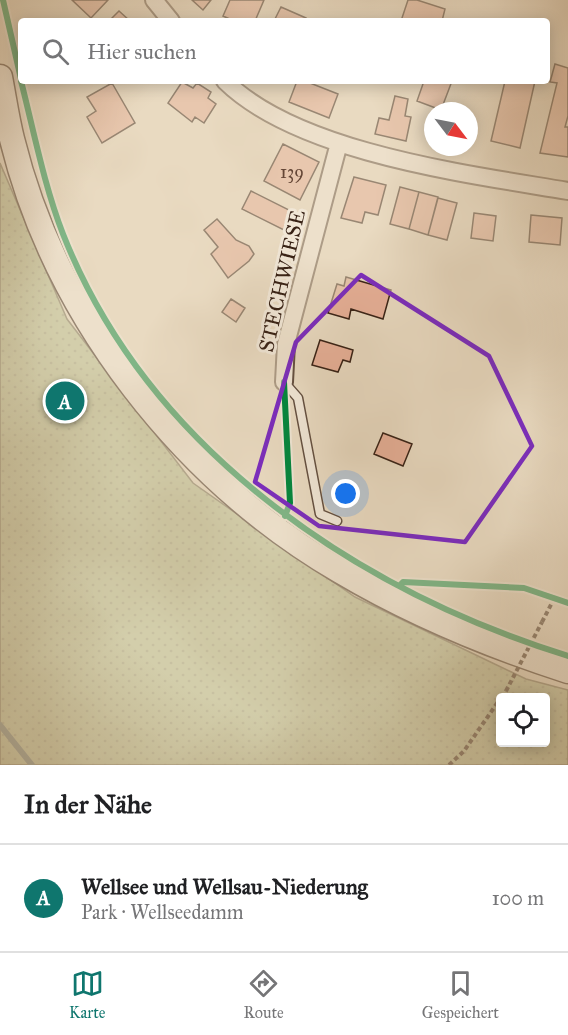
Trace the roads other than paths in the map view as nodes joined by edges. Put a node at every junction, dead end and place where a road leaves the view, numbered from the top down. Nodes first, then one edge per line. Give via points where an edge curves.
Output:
1 (154, 0) edge
2 (169, 18) edge
3 (0, 77) edge
4 (229, 84) edge
5 (339, 143) junction
6 (568, 191) edge
7 (284, 382) joint
8 (337, 521) dead end
9 (568, 671) edge

1 - 2 street
3 - 9 main road via 20,169 65,280 100,342 213,475 253,510 340,571 459,630
4 - 5 street via 271,115
5 - 6 street via 455,172
5 - 7 street, STECHWIESE via 286,344
7 - 8 lane, STECHWIESE via 298,398 320,514

